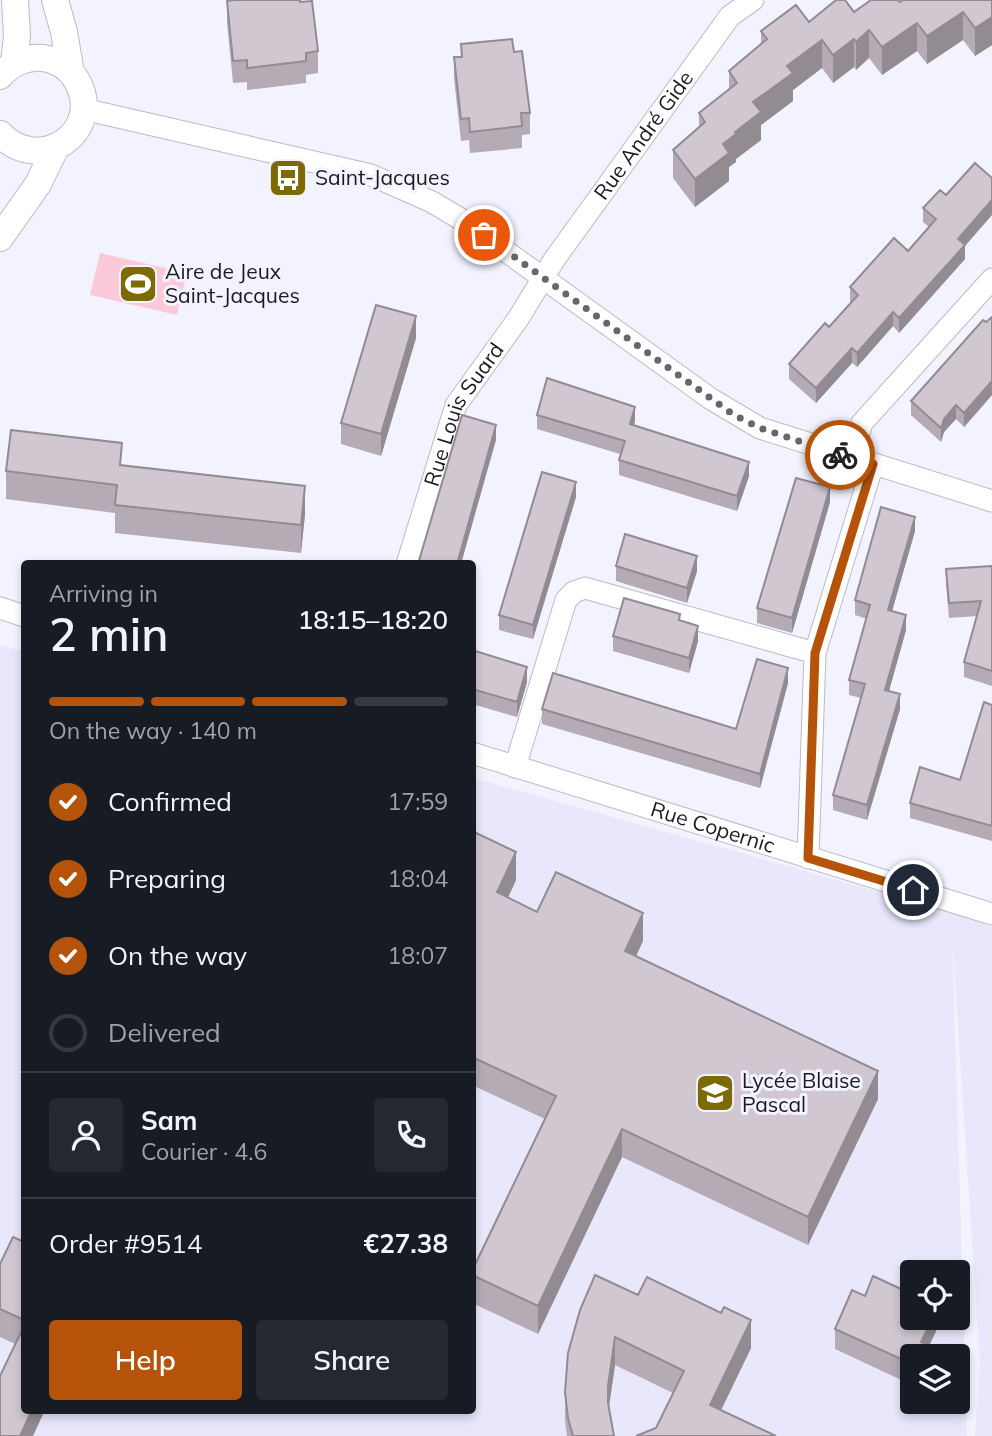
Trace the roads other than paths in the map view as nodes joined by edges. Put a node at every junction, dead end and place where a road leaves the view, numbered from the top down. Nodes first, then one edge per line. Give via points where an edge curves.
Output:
1 (15, 0) edge
2 (55, 0) edge
3 (753, 0) edge
4 (7, 70) edge
5 (71, 73) junction
6 (83, 109) junction
7 (0, 134) edge
8 (56, 147) junction
9 (0, 238) edge
10 (544, 277) junction
11 (992, 279) edge
12 (851, 458) junction
13 (873, 464) junction
14 (992, 501) edge
15 (408, 560) edge
16 (0, 608) edge
17 (21, 615) edge
18 (815, 653) junction
19 (476, 754) edge
20 (515, 767) junction
21 (808, 858) junction
22 (992, 914) edge

1 - 4 street via 17,36
2 - 5 street
3 - 10 street, Rue André Gide via 730,16
4 - 5 street via 27,59 40,58
5 - 6 street via 81,88
6 - 8 street via 78,127
6 - 10 street via 371,175 464,220
7 - 8 street via 20,149 33,152
8 - 9 street via 38,184
10 - 12 street via 734,415
10 - 15 street, Rue Louis Suard via 456,405
11 - 12 street via 862,423
12 - 13 street
13 - 14 street
13 - 18 street
16 - 17 street
18 - 20 street via 585,588 573,592 566,600
18 - 21 street
19 - 20 street, Rue Copernic
20 - 21 street, Rue Copernic
21 - 22 street, Rue Copernic

